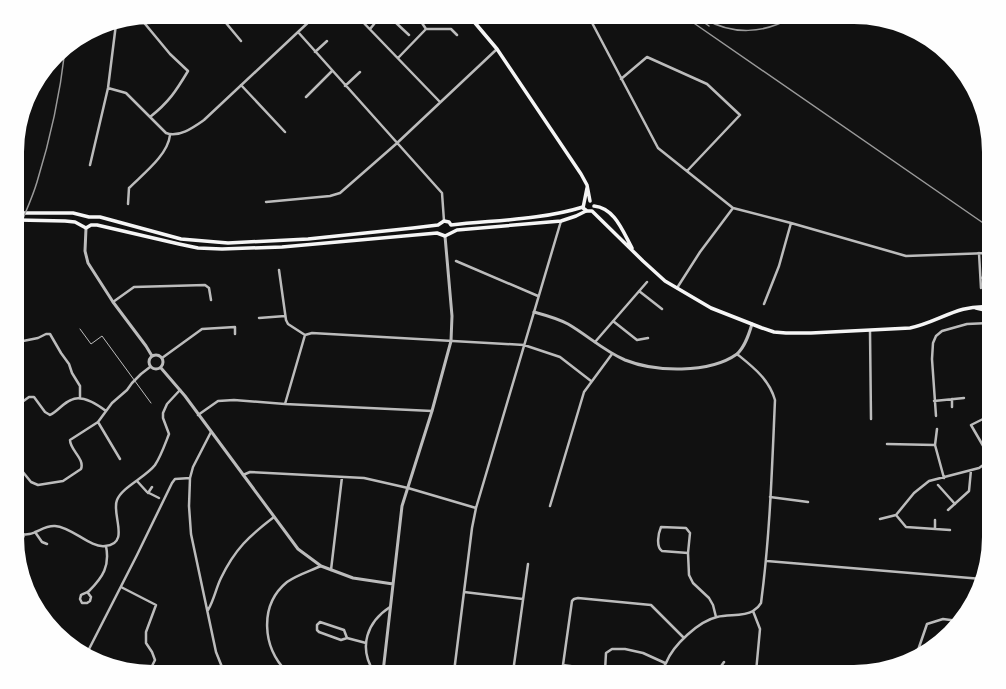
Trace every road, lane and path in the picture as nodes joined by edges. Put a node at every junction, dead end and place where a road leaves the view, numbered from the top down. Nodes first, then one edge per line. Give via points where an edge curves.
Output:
1 (145, 24) edge
2 (227, 24) edge
3 (307, 24) edge
4 (365, 24) edge
5 (374, 24) edge
6 (397, 24) edge
7 (423, 24) edge
8 (476, 24) edge
9 (593, 24) edge
10 (370, 29) junction
11 (426, 29) junction
12 (115, 30) edge
13 (298, 32) junction
14 (409, 35) dead end
15 (457, 35) dead end
16 (241, 41) dead end
17 (327, 41) dead end
18 (497, 49) junction
19 (315, 52) junction
20 (398, 58) junction
21 (332, 71) junction
22 (360, 72) dead end
23 (621, 79) junction
24 (241, 85) junction
25 (344, 86) junction
26 (108, 88) junction
27 (306, 97) dead end
28 (440, 102) junction
29 (150, 117) junction
30 (285, 132) dead end
31 (170, 135) junction
32 (396, 144) junction
33 (90, 165) dead end
34 (687, 171) junction
35 (587, 185) junction
36 (590, 201) junction
37 (266, 202) dead end
38 (585, 202) junction
39 (128, 204) dead end
40 (594, 206) junction
41 (583, 207) junction
42 (733, 208) junction
43 (586, 211) junction
44 (592, 211) junction
45 (24, 212) edge
46 (88, 217) junction
47 (24, 220) edge
48 (444, 221) junction
49 (561, 221) junction
50 (791, 223) junction
51 (91, 225) junction
52 (438, 225) junction
53 (451, 225) junction
54 (84, 227) junction
55 (438, 232) junction
56 (451, 232) junction
57 (445, 236) junction
58 (634, 252) junction
59 (980, 253) joint
60 (456, 261) dead end
61 (279, 270) dead end
62 (981, 278) joint
63 (646, 282) dead end
64 (676, 288) junction
65 (981, 288) dead end
66 (639, 291) junction
67 (538, 296) junction
68 (211, 300) dead end
69 (113, 302) junction
70 (764, 304) dead end
71 (972, 307) junction
72 (982, 307) edge
73 (662, 309) dead end
74 (982, 309) edge
75 (534, 312) junction
76 (285, 316) junction
77 (258, 318) dead end
78 (613, 321) junction
79 (982, 323) edge
80 (752, 324) junction
81 (80, 329) dead end
82 (870, 331) junction
83 (235, 334) dead end
84 (305, 335) junction
85 (648, 338) dead end
86 (24, 341) edge
87 (451, 341) junction
88 (595, 342) junction
89 (524, 344) junction
90 (612, 354) junction
91 (737, 354) junction
92 (152, 356) junction
93 (162, 358) junction
94 (150, 367) junction
95 (161, 368) junction
96 (134, 381) junction
97 (591, 381) junction
98 (180, 390) junction
99 (80, 398) junction
100 (964, 398) dead end
101 (952, 399) junction
102 (934, 400) junction
103 (24, 401) edge
104 (151, 403) dead end
105 (285, 404) junction
106 (952, 407) dead end
107 (106, 411) junction
108 (432, 411) junction
109 (198, 415) junction
110 (936, 416) dead end
111 (871, 419) dead end
112 (982, 420) edge
113 (98, 422) junction
114 (937, 429) dead end
115 (211, 432) junction
116 (887, 444) dead end
117 (982, 444) edge
118 (935, 445) junction
119 (120, 459) dead end
120 (982, 466) edge
121 (971, 470) junction
122 (24, 473) edge
123 (243, 475) junction
124 (342, 477) junction
125 (190, 478) junction
126 (944, 478) junction
127 (137, 481) junction
128 (938, 485) dead end
129 (152, 487) dead end
130 (408, 488) junction
131 (148, 492) junction
132 (770, 497) junction
133 (159, 498) dead end
134 (808, 502) dead end
135 (955, 504) junction
136 (550, 506) dead end
137 (476, 508) junction
138 (948, 510) dead end
139 (896, 514) junction
140 (274, 517) junction
141 (880, 519) dead end
142 (935, 520) dead end
143 (935, 529) junction
144 (950, 530) dead end
145 (35, 532) junction
146 (24, 535) edge
147 (47, 544) dead end
148 (106, 546) junction
149 (688, 553) junction
150 (766, 561) junction
151 (528, 564) dead end
152 (321, 566) junction
153 (331, 570) junction
154 (975, 578) edge
155 (393, 584) junction
156 (121, 587) junction
157 (464, 592) junction
158 (88, 593) junction
159 (524, 599) junction
160 (390, 607) junction
161 (208, 610) junction
162 (754, 611) junction
163 (716, 617) junction
164 (950, 620) edge
165 (347, 638) junction
166 (684, 638) junction
167 (366, 643) junction
168 (919, 647) edge
169 (89, 649) edge
170 (724, 662) dead end
171 (665, 663) joint
172 (152, 665) edge
173 (221, 665) edge
174 (281, 665) edge
175 (370, 665) edge
176 (383, 665) edge
177 (455, 665) edge
178 (514, 665) edge
179 (563, 665) edge
180 (605, 665) edge
181 (722, 665) edge
182 (757, 665) edge

1 - 29 street via 188,71 174,94
2 - 16 street
3 - 13 street
4 - 10 street
5 - 10 street
6 - 14 street
7 - 11 street
8 - 18 main road
9 - 23 street
10 - 20 street
11 - 15 street via 450,29
11 - 20 street
12 - 26 street
13 - 19 street
13 - 24 street
17 - 19 street
18 - 28 street
18 - 35 main road
19 - 21 street
20 - 28 street
21 - 25 street
21 - 27 street
22 - 25 street
23 - 34 street via 658,148
23 - 34 street via 647,57 707,84 740,115
24 - 30 street
24 - 31 street via 204,120 189,130
25 - 32 street
26 - 29 street via 126,93
26 - 33 street
28 - 32 street
29 - 31 street
31 - 39 street via 162,155 129,188
32 - 37 street via 340,193
32 - 48 street via 442,193
34 - 42 street
35 - 36 main road
35 - 38 main road
36 - 38 main road
36 - 40 main road
38 - 41 main road
40 - 44 main road
40 - 58 main road via 602,207 618,222
41 - 43 main road
41 - 53 main road via 546,216
42 - 50 street
42 - 64 street
43 - 44 main road
43 - 49 main road
44 - 58 main road
45 - 46 main road
46 - 51 main road via 92,220
46 - 52 main road via 115,220 181,239 228,243 308,239
46 - 54 main road via 82,220
47 - 54 main road via 75,222
48 - 52 main road
48 - 53 main road
49 - 56 main road
49 - 67 street
50 - 59 street via 906,256
50 - 70 street via 779,266
51 - 54 main road
51 - 55 main road via 198,248 222,249 282,247
52 - 55 main road
53 - 56 main road
54 - 69 street via 88,263
55 - 57 main road
56 - 57 main road
57 - 87 street via 452,316
58 - 64 main road via 655,273
59 - 62 street
60 - 67 street
61 - 76 street
62 - 65 street
63 - 66 street
64 - 80 main road via 711,308
66 - 73 street
66 - 78 street
67 - 75 street
68 - 69 street via 209,288 205,284 134,287
69 - 92 street
71 - 72 main road
71 - 74 main road
71 - 82 main road via 954,311 922,326
75 - 88 street via 568,324
75 - 89 street
76 - 77 street
76 - 84 street via 288,324
78 - 85 street via 636,340
78 - 88 street
79 - 102 street via 942,330 936,336 932,359
80 - 82 main road via 774,332 786,333
80 - 91 street
81 - 96 lane via 91,344 102,336
82 - 111 street
83 - 93 street via 235,326 202,329
84 - 87 street via 312,333
84 - 105 street
86 - 99 street via 50,334 70,364 80,386
87 - 89 street
87 - 108 street
88 - 90 street
89 - 97 street via 560,357
89 - 137 street
90 - 91 street via 643,366 672,369 710,365
90 - 97 street
91 - 132 street via 767,382 775,400
92 - 93 street
92 - 94 street via 149,361
93 - 95 street via 164,363
94 - 95 street via 156,370
94 - 96 street
95 - 98 street
96 - 104 lane
96 - 107 street
97 - 136 street via 584,392
98 - 109 street
98 - 127 street via 164,409 163,418 169,434 155,465
99 - 103 street via 71,400 50,415 35,398 29,397
99 - 107 street
100 - 101 street
101 - 102 street
101 - 106 street
102 - 110 street
105 - 108 street
105 - 109 street via 218,401
107 - 113 street
108 - 130 street
109 - 115 street
112 - 117 street via 971,425
113 - 119 street
113 - 122 street via 70,440 82,467 66,479 34,484
114 - 118 street
115 - 123 street
115 - 125 street via 193,466
116 - 118 street
118 - 126 street
120 - 121 street
121 - 126 street
121 - 135 street via 969,491
123 - 124 street via 250,472
123 - 140 street
124 - 130 street via 364,478
124 - 153 street
125 - 156 street via 175,479 172,483
125 - 161 street via 191,534
126 - 139 street via 929,482 914,493
127 - 131 street
127 - 148 street via 122,492 116,501 119,536 115,542
128 - 135 street
129 - 131 street
130 - 137 street
130 - 155 street via 402,506
131 - 133 street
132 - 134 street
132 - 150 street
135 - 138 street
137 - 157 street
139 - 141 street
139 - 143 street via 906,527
140 - 152 street via 298,549
140 - 161 street via 250,536 237,551 220,579
142 - 143 street
143 - 144 street
145 - 146 street
145 - 147 street via 42,542
145 - 148 street via 48,526 58,526 98,546
148 - 158 street via 107,566 102,577
149 - 149 street via 659,549 660,527 686,528 690,533
149 - 163 street via 689,575 693,583 709,598
150 - 154 street
150 - 162 street via 761,603
151 - 159 street
152 - 153 street
152 - 174 street via 288,582 270,605 268,636
153 - 155 street via 353,578
155 - 160 street
156 - 169 street
156 - 172 street via 156,606 146,632 146,643 154,660
157 - 159 street
157 - 177 street
158 - 158 street via 90,601 82,603 81,595
159 - 178 street
160 - 167 street via 383,611 368,630
160 - 176 street
161 - 173 street via 216,652
162 - 163 street
162 - 182 street via 760,629
163 - 166 street
164 - 168 street via 927,624
165 - 165 street via 341,640 319,632 317,625 320,622 344,630
165 - 167 street
166 - 171 street
166 - 179 street via 650,605 578,598 572,601
167 - 175 street
170 - 181 street
171 - 180 street via 643,653 612,649 606,653

